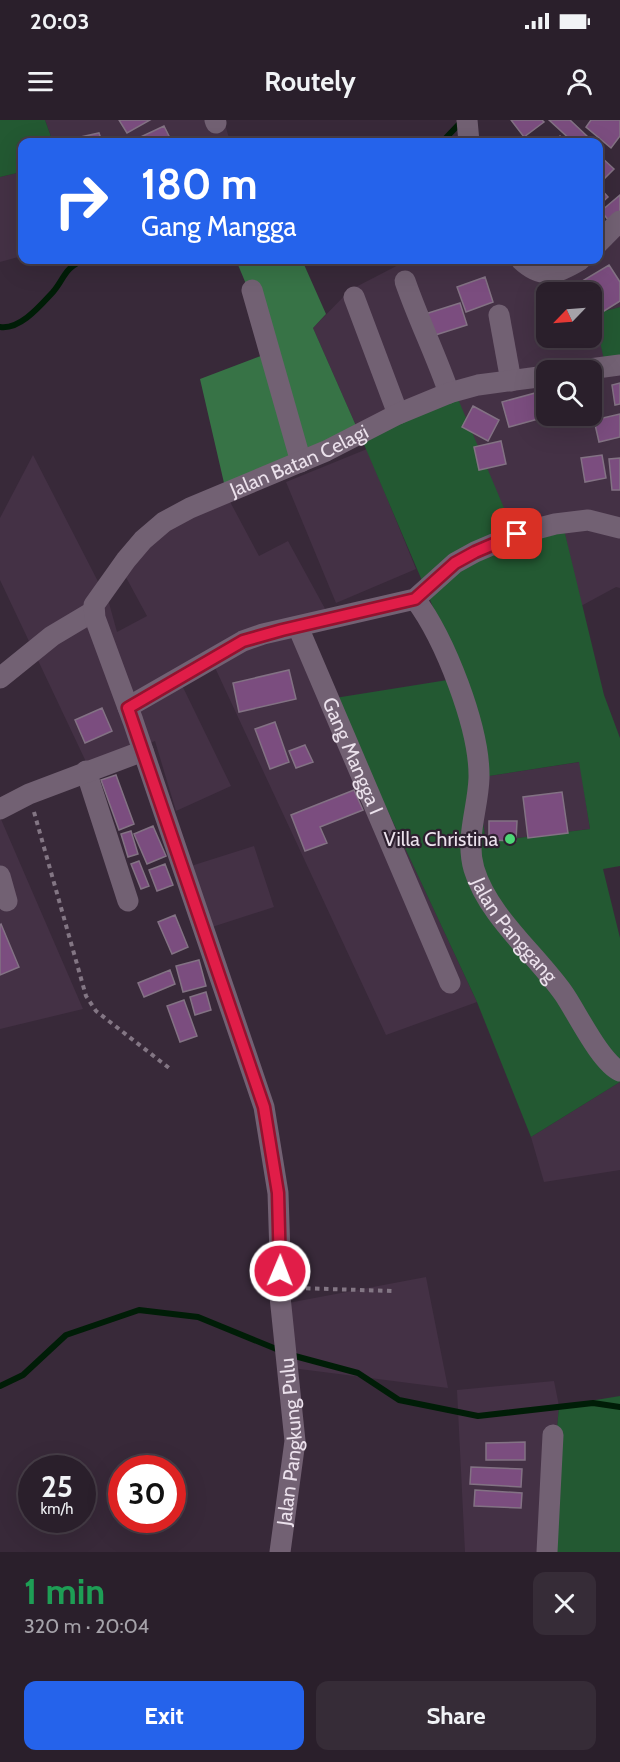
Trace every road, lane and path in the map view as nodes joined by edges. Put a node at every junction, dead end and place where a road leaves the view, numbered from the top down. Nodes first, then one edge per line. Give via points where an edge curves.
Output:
1 (467, 120) edge
2 (469, 138) edge
3 (620, 221) edge
4 (603, 238) edge
5 (527, 264) edge
6 (572, 264) edge
7 (405, 281) dead end
8 (252, 290) dead end
9 (354, 297) dead end
10 (499, 315) dead end
11 (620, 365) edge
12 (602, 367) edge
13 (536, 377) edge
14 (511, 381) junction
15 (449, 393) junction
16 (398, 414) junction
17 (302, 462) junction
18 (620, 528) edge
19 (415, 599) junction
20 (94, 611) junction
21 (298, 627) junction
22 (0, 678) edge
23 (128, 708) junction
24 (143, 751) junction
25 (87, 771) junction
26 (29, 794) junction
27 (0, 809) edge
28 (0, 876) edge
29 (7, 901) dead end
30 (129, 902) dead end
31 (450, 983) dead end
32 (169, 1068) dead end
33 (620, 1071) edge
34 (279, 1287) junction
35 (392, 1291) dead end
36 (553, 1435) dead end
37 (280, 1552) edge
38 (548, 1552) edge

1 - 2 street
3 - 4 street
5 - 6 street via 538,272 552,274
7 - 15 street
8 - 17 street
9 - 16 street
10 - 14 street
11 - 12 street
13 - 14 street, Jalan Batan Celagi
14 - 15 street, Jalan Batan Celagi
15 - 16 street, Jalan Batan Celagi
16 - 17 street, Jalan Batan Celagi
17 - 20 street, Jalan Batan Celagi via 164,522 126,560 96,602
18 - 19 street via 588,520 517,534 455,563
19 - 21 street
19 - 33 street, Jalan Panggang via 440,643 470,721 479,779 470,843 478,878 501,917 563,993 602,1054
20 - 22 street via 52,636
20 - 23 street, Jalan Pangkung Pulu
21 - 23 street via 243,641
21 - 31 street, Gang Mangga I
23 - 24 street, Jalan Pangkung Pulu
24 - 25 street
24 - 34 street, Jalan Pangkung Pulu via 264,1107 278,1193
25 - 26 street
25 - 30 street
26 - 27 street
26 - 32 path via 86,996 96,1011
28 - 29 street
34 - 35 path
34 - 37 street, Jalan Pangkung Pulu via 295,1441
36 - 38 street

